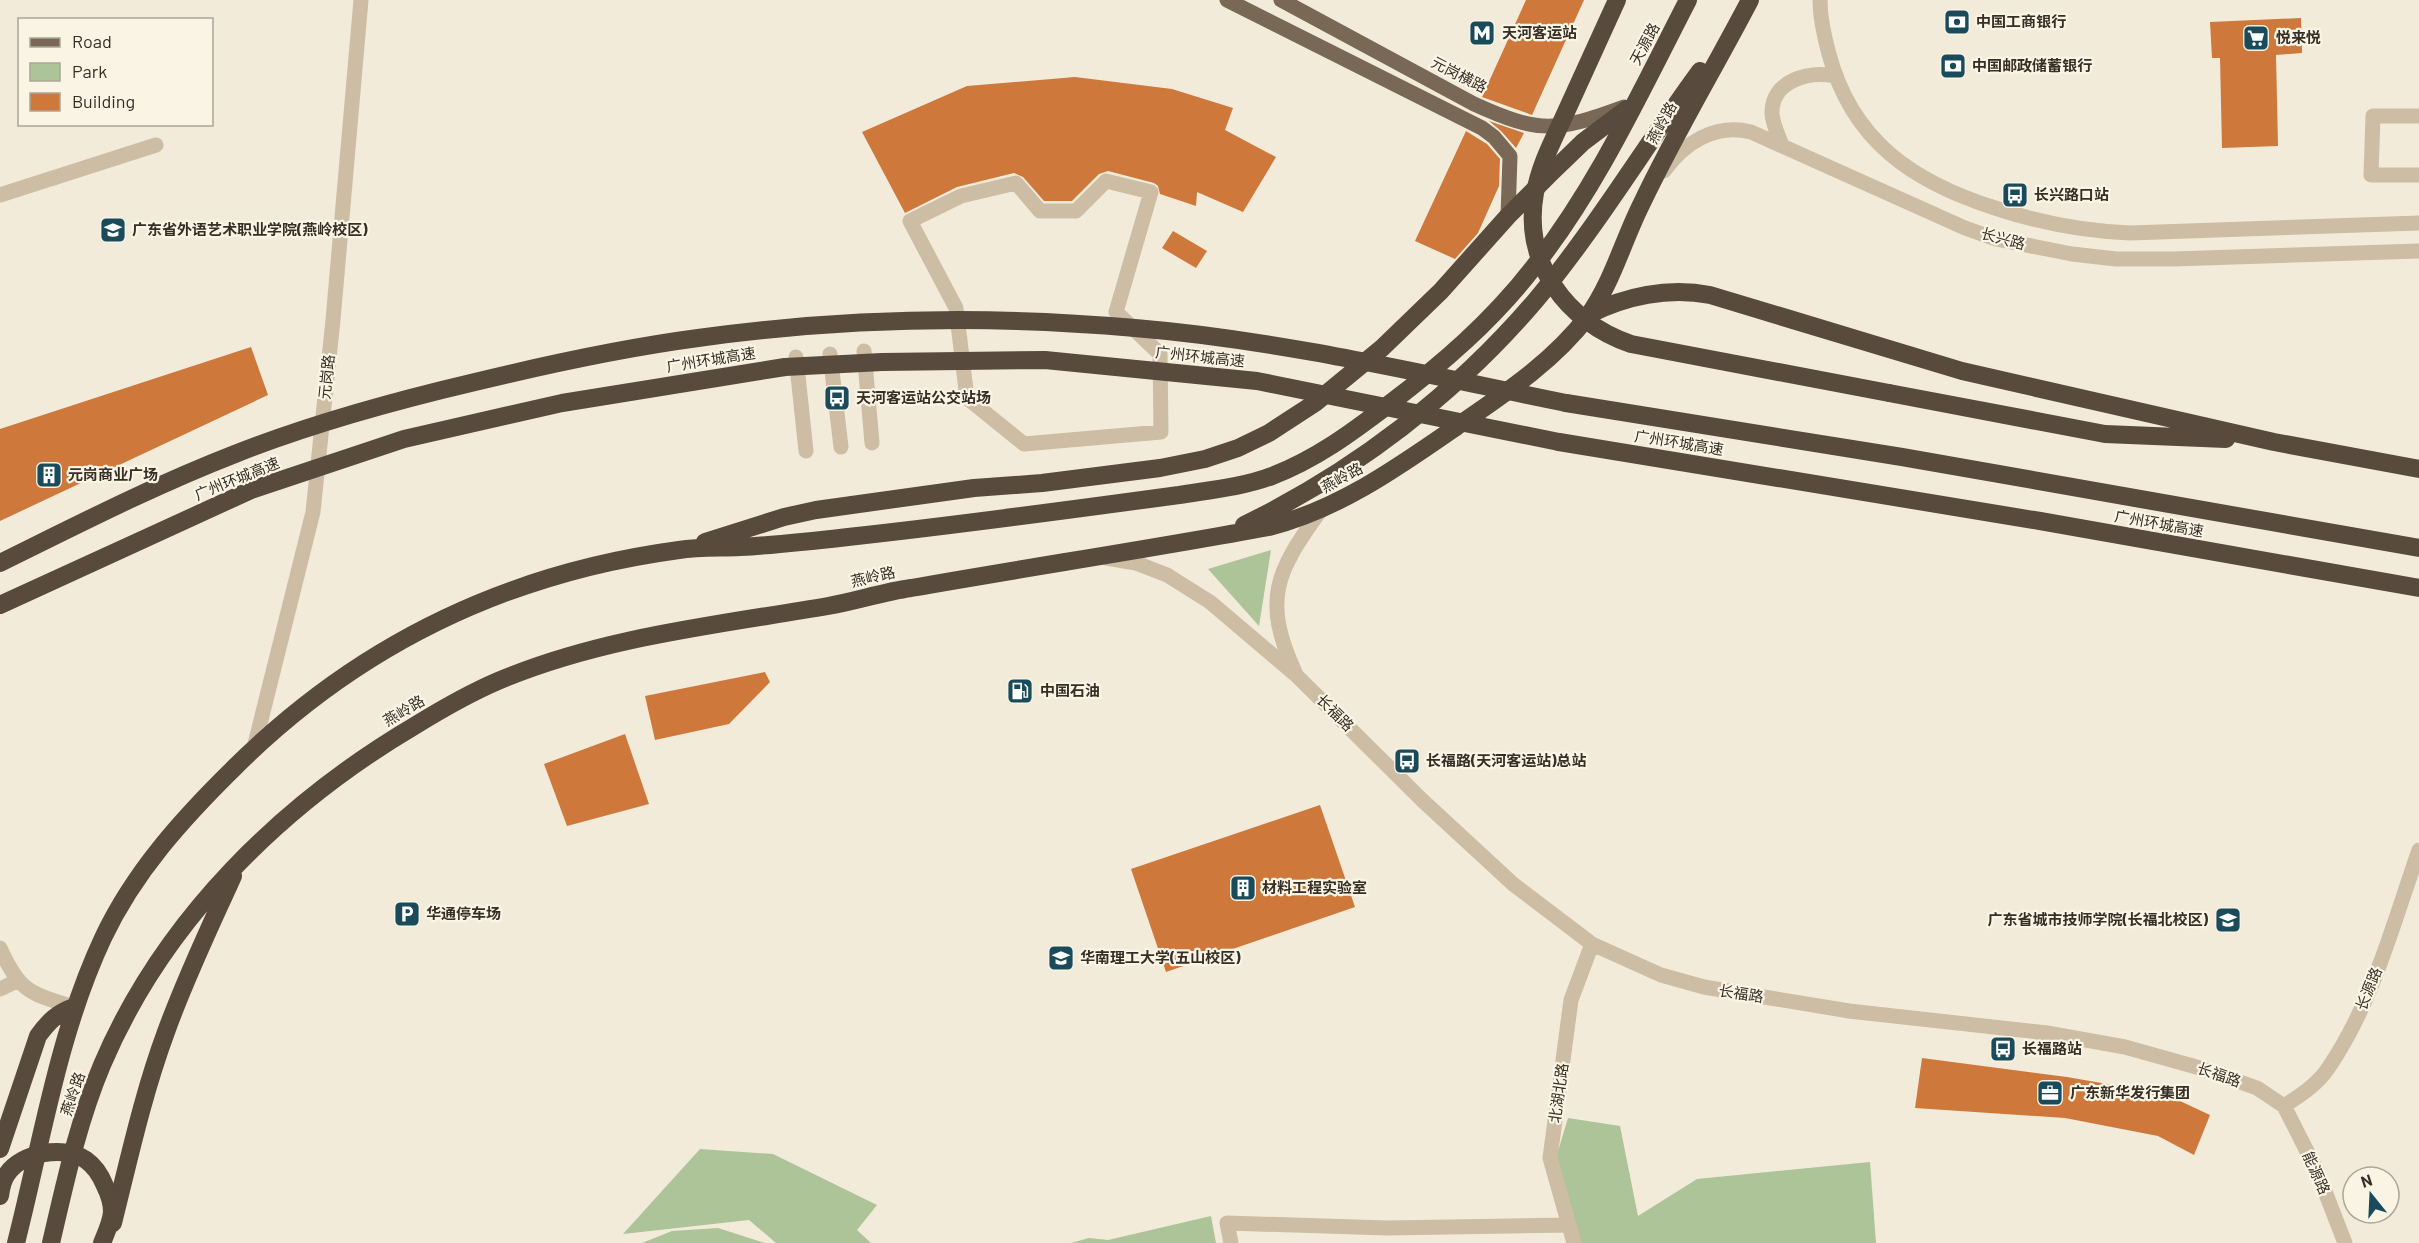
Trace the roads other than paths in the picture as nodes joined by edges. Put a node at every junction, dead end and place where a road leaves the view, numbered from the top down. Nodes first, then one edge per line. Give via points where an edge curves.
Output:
1 (361, 0) edge
2 (1227, 0) edge
3 (1281, 0) edge
4 (1617, 0) edge
5 (1688, 0) edge
6 (1820, 0) edge
7 (1750, 1) edge
8 (1835, 76) junction
9 (1633, 104) junction
10 (1489, 110) junction
11 (2419, 116) edge
12 (1482, 129) junction
13 (156, 145) dead end
14 (1782, 145) junction
15 (2419, 175) edge
16 (1016, 183) joint
17 (0, 195) edge
18 (1640, 206) junction
19 (1508, 216) junction
20 (2419, 223) edge
21 (2419, 251) edge
22 (1588, 315) junction
23 (864, 351) dead end
24 (830, 354) dead end
25 (796, 357) dead end
26 (2274, 442) junction
27 (872, 443) dead end
28 (841, 447) dead end
29 (806, 451) dead end
30 (2419, 469) edge
31 (1320, 511) junction
32 (1223, 536) junction
33 (2419, 548) edge
34 (683, 549) junction
35 (1097, 557) junction
36 (0, 563) edge
37 (2419, 588) edge
38 (0, 605) edge
39 (1296, 675) junction
40 (254, 748) junction
41 (2419, 850) edge
42 (240, 860) junction
43 (1592, 944) junction
44 (0, 948) edge
45 (17, 981) junction
46 (0, 989) edge
47 (75, 1007) junction
48 (2284, 1106) junction
49 (0, 1149) edge
50 (0, 1196) edge
51 (1569, 1225) junction
52 (16, 1243) edge
53 (51, 1243) edge
54 (102, 1243) edge
55 (108, 1243) edge
56 (1231, 1243) edge
57 (1574, 1243) edge
58 (2345, 1243) edge

1 - 40 street, 元岗路 via 313,512
2 - 12 main road
3 - 10 main road, 元岗横路
4 - 26 highway, bridge via 1542,164 1535,195 1534,238 1543,269 1557,293 1589,324 1631,345 2105,434
5 - 9 highway, 天源路
6 - 8 street, 长兴路
7 - 18 highway, 燕岭路
7 - 32 highway via 1563,266 1484,357 1436,399 1340,471 1282,507
8 - 14 street via 1803,76 1790,81 1776,96 1772,112
8 - 20 street, 长兴路 via 1863,126 1881,147 1912,171 1973,201 2035,221 2130,233
9 - 10 main road, 元岗横路 via 1594,118 1543,128
9 - 19 highway via 1583,142
9 - 34 highway, 燕岭路 via 1596,175 1561,228 1497,309 1415,385 1305,463 1243,484 1179,495 847,537
10 - 12 main road
11 - 15 street via 2373,116 2371,175
12 - 19 main road via 1510,156
13 - 17 street
14 - 18 street, 长兴路 via 1738,129 1702,137 1672,159
14 - 21 street, 长兴路 via 1965,228 1996,239 2072,254 2173,259
16 - 16 street via 961,196 910,222 956,308 967,399 1024,444 1161,432 1160,354 1116,312 1151,192 1106,181 1076,211 1040,211
18 - 22 highway, 燕岭路
19 - 34 highway via 1441,291 1382,348 1308,408 1238,448 1205,459 1113,476 974,488 816,510
22 - 26 highway via 1605,306 1657,293 1702,293 1962,371
22 - 31 highway, 燕岭路 via 1564,343 1521,381 1392,470
23 - 27 street
24 - 28 street
25 - 29 street
26 - 30 highway
31 - 32 highway, 燕岭路
31 - 39 street, 长福路 via 1289,558 1278,587 1282,644
32 - 35 highway, 燕岭路
33 - 36 highway, 广州环城高速, bridge via 1902,457 1566,403 1282,345 1134,327 955,321 868,323 698,338 442,390 233,454
34 - 40 highway, 燕岭路 via 585,567 541,580 424,627 351,672
35 - 39 street, 长福路 via 1137,563 1190,587
35 - 42 highway, 燕岭路 via 616,643 497,681 375,750 310,797
37 - 38 highway, 广州环城高速, bridge via 1559,442 1257,381 1056,362 882,362 785,367 562,403 404,439 251,490
39 - 43 street, 长福路 via 1489,862
40 - 47 highway, 燕岭路 via 147,865 105,934
41 - 48 street, 长源路 via 2367,1000 2328,1068 2306,1092
42 - 53 highway, 燕岭路 via 160,961 102,1064 78,1134
42 - 55 highway via 183,986 162,1043
43 - 48 street, 长福路 via 1660,975 1704,987 1849,1011 2046,1033 2125,1047 2258,1088
43 - 51 street, 北湖北路 via 1571,1000 1550,1158
44 - 45 street
45 - 46 street
45 - 47 street via 35,994
47 - 49 highway via 60,1012 38,1036
47 - 52 highway, 燕岭路
48 - 58 street, 能源路 via 2317,1171
50 - 54 highway, bridge via 7,1173 30,1157 61,1152 86,1160 97,1170 110,1196 112,1211
51 - 56 street via 1387,1228 1227,1223
51 - 57 street, 北湖北路

